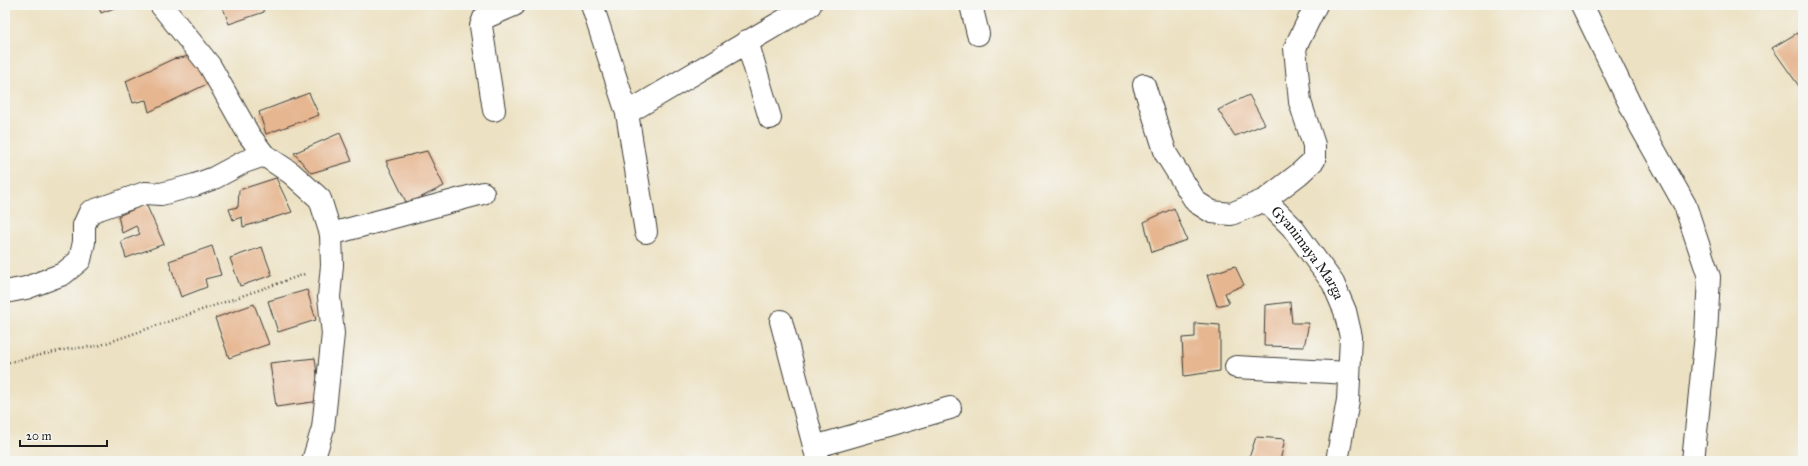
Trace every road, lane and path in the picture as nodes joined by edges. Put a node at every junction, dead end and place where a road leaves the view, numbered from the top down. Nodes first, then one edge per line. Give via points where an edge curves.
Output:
1 (161, 5) edge
2 (514, 5) edge
3 (592, 5) edge
4 (810, 5) edge
5 (971, 5) edge
6 (1316, 5) edge
7 (1582, 5) edge
8 (978, 34) dead end
9 (747, 41) junction
10 (1144, 85) dead end
11 (494, 110) dead end
12 (627, 113) junction
13 (770, 118) dead end
14 (264, 155) junction
15 (483, 193) dead end
16 (1265, 200) junction
17 (646, 232) dead end
18 (331, 234) junction
19 (332, 265) junction
20 (5, 292) edge
21 (781, 321) dead end
22 (5, 363) edge
23 (1236, 367) dead end
24 (1349, 373) junction
25 (950, 408) dead end
26 (816, 454) edge
27 (313, 461) edge
28 (1337, 461) edge
29 (1693, 461) edge

1 - 14 street via 210,66 249,135
2 - 11 street via 484,18 481,26
3 - 12 street
4 - 9 street
5 - 8 street
6 - 16 street, Gyanimaya Marga via 1295,48 1300,102 1314,145 1314,160
7 - 29 street via 1640,125 1685,205 1709,277
9 - 12 street
9 - 13 street
10 - 16 street via 1166,154 1196,202 1212,212 1231,214
12 - 17 street
14 - 18 street via 290,172 320,199
14 - 20 street via 195,185 162,194 145,193 90,212 84,225 80,260 63,274 26,288
15 - 18 street
16 - 24 street, Gyanimaya Marga via 1292,226 1333,283 1346,311 1351,337
18 - 19 street
19 - 22 path via 98,346 68,349
19 - 27 street via 329,297 333,334 323,428
21 - 26 street
23 - 24 street
24 - 28 street, Gyanimaya Marga via 1348,400
25 - 26 street

